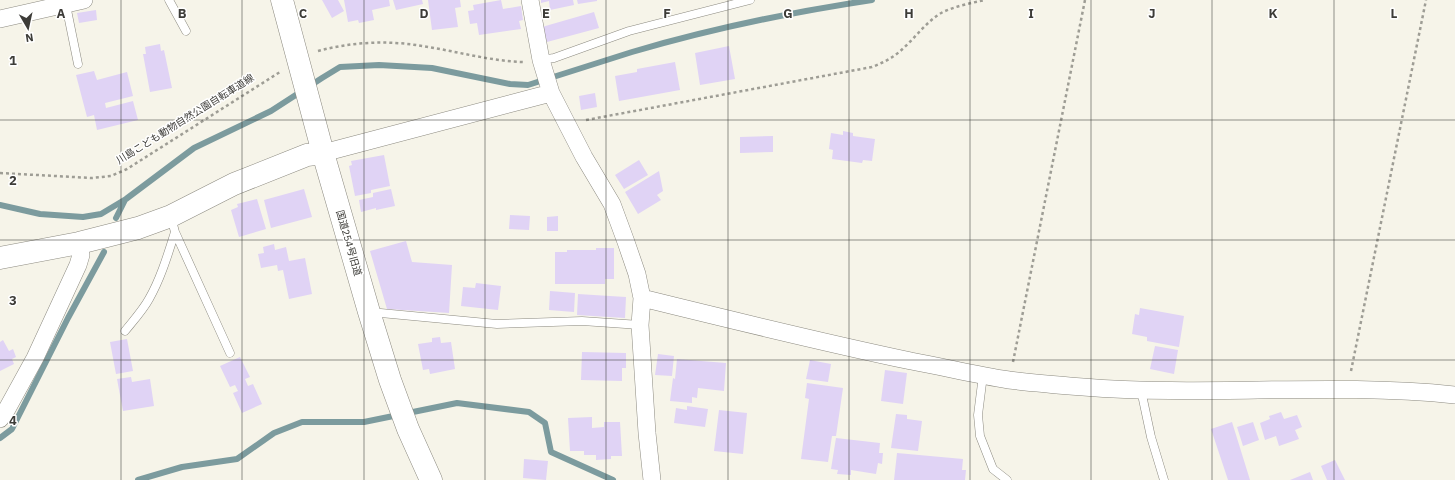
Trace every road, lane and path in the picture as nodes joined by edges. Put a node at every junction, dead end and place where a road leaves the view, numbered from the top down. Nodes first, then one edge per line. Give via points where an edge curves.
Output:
1 (84, 0) edge
2 (169, 0) edge
3 (282, 0) edge
4 (530, 0) edge
5 (750, 0) edge
6 (985, 0) edge
7 (1085, 0) edge
8 (1426, 0) edge
9 (66, 5) junction
10 (0, 19) edge
11 (186, 31) dead end
12 (324, 50) dead end
13 (535, 61) junction
14 (78, 64) dead end
15 (292, 72) junction
16 (551, 93) junction
17 (568, 125) junction
18 (322, 153) junction
19 (0, 173) edge
20 (173, 224) junction
21 (79, 243) junction
22 (0, 258) edge
23 (642, 298) junction
24 (369, 312) junction
25 (640, 325) junction
26 (125, 331) dead end
27 (230, 352) dead end
28 (983, 376) junction
29 (1009, 380) junction
30 (1348, 389) junction
31 (1141, 390) junction
32 (1455, 395) edge
33 (0, 419) edge
34 (431, 480) edge
35 (652, 480) edge
36 (1007, 480) edge
37 (1164, 480) edge

1 - 9 street
2 - 11 lane
3 - 15 street, 国道254号旧道
4 - 13 street
5 - 13 lane via 629,32 554,58
6 - 17 path via 943,13 899,52 872,67 583,120
7 - 29 path
8 - 30 path
9 - 10 street
9 - 14 lane
12 - 13 path via 382,42 421,45 510,62
13 - 16 street
15 - 18 street, 国道254号旧道 via 312,114
15 - 19 path, 川島こども動物自然公園自転車道線 via 274,75 127,169 111,176 92,178
16 - 17 street
16 - 18 street
17 - 23 street via 612,204 637,274
18 - 20 street via 306,154 234,184
18 - 24 street, 国道254号旧道
20 - 21 street via 138,228
20 - 26 lane via 166,260 149,299
20 - 27 lane
21 - 22 street
21 - 33 street via 81,255 78,266 35,358
23 - 25 street
23 - 28 street via 832,345
24 - 25 lane via 497,324 582,321
24 - 34 street, 国道254号旧道 via 390,380
25 - 35 street
28 - 29 street
28 - 36 lane via 978,415 980,436 994,469
29 - 31 street
30 - 31 street via 1198,392
30 - 32 street
31 - 37 lane

